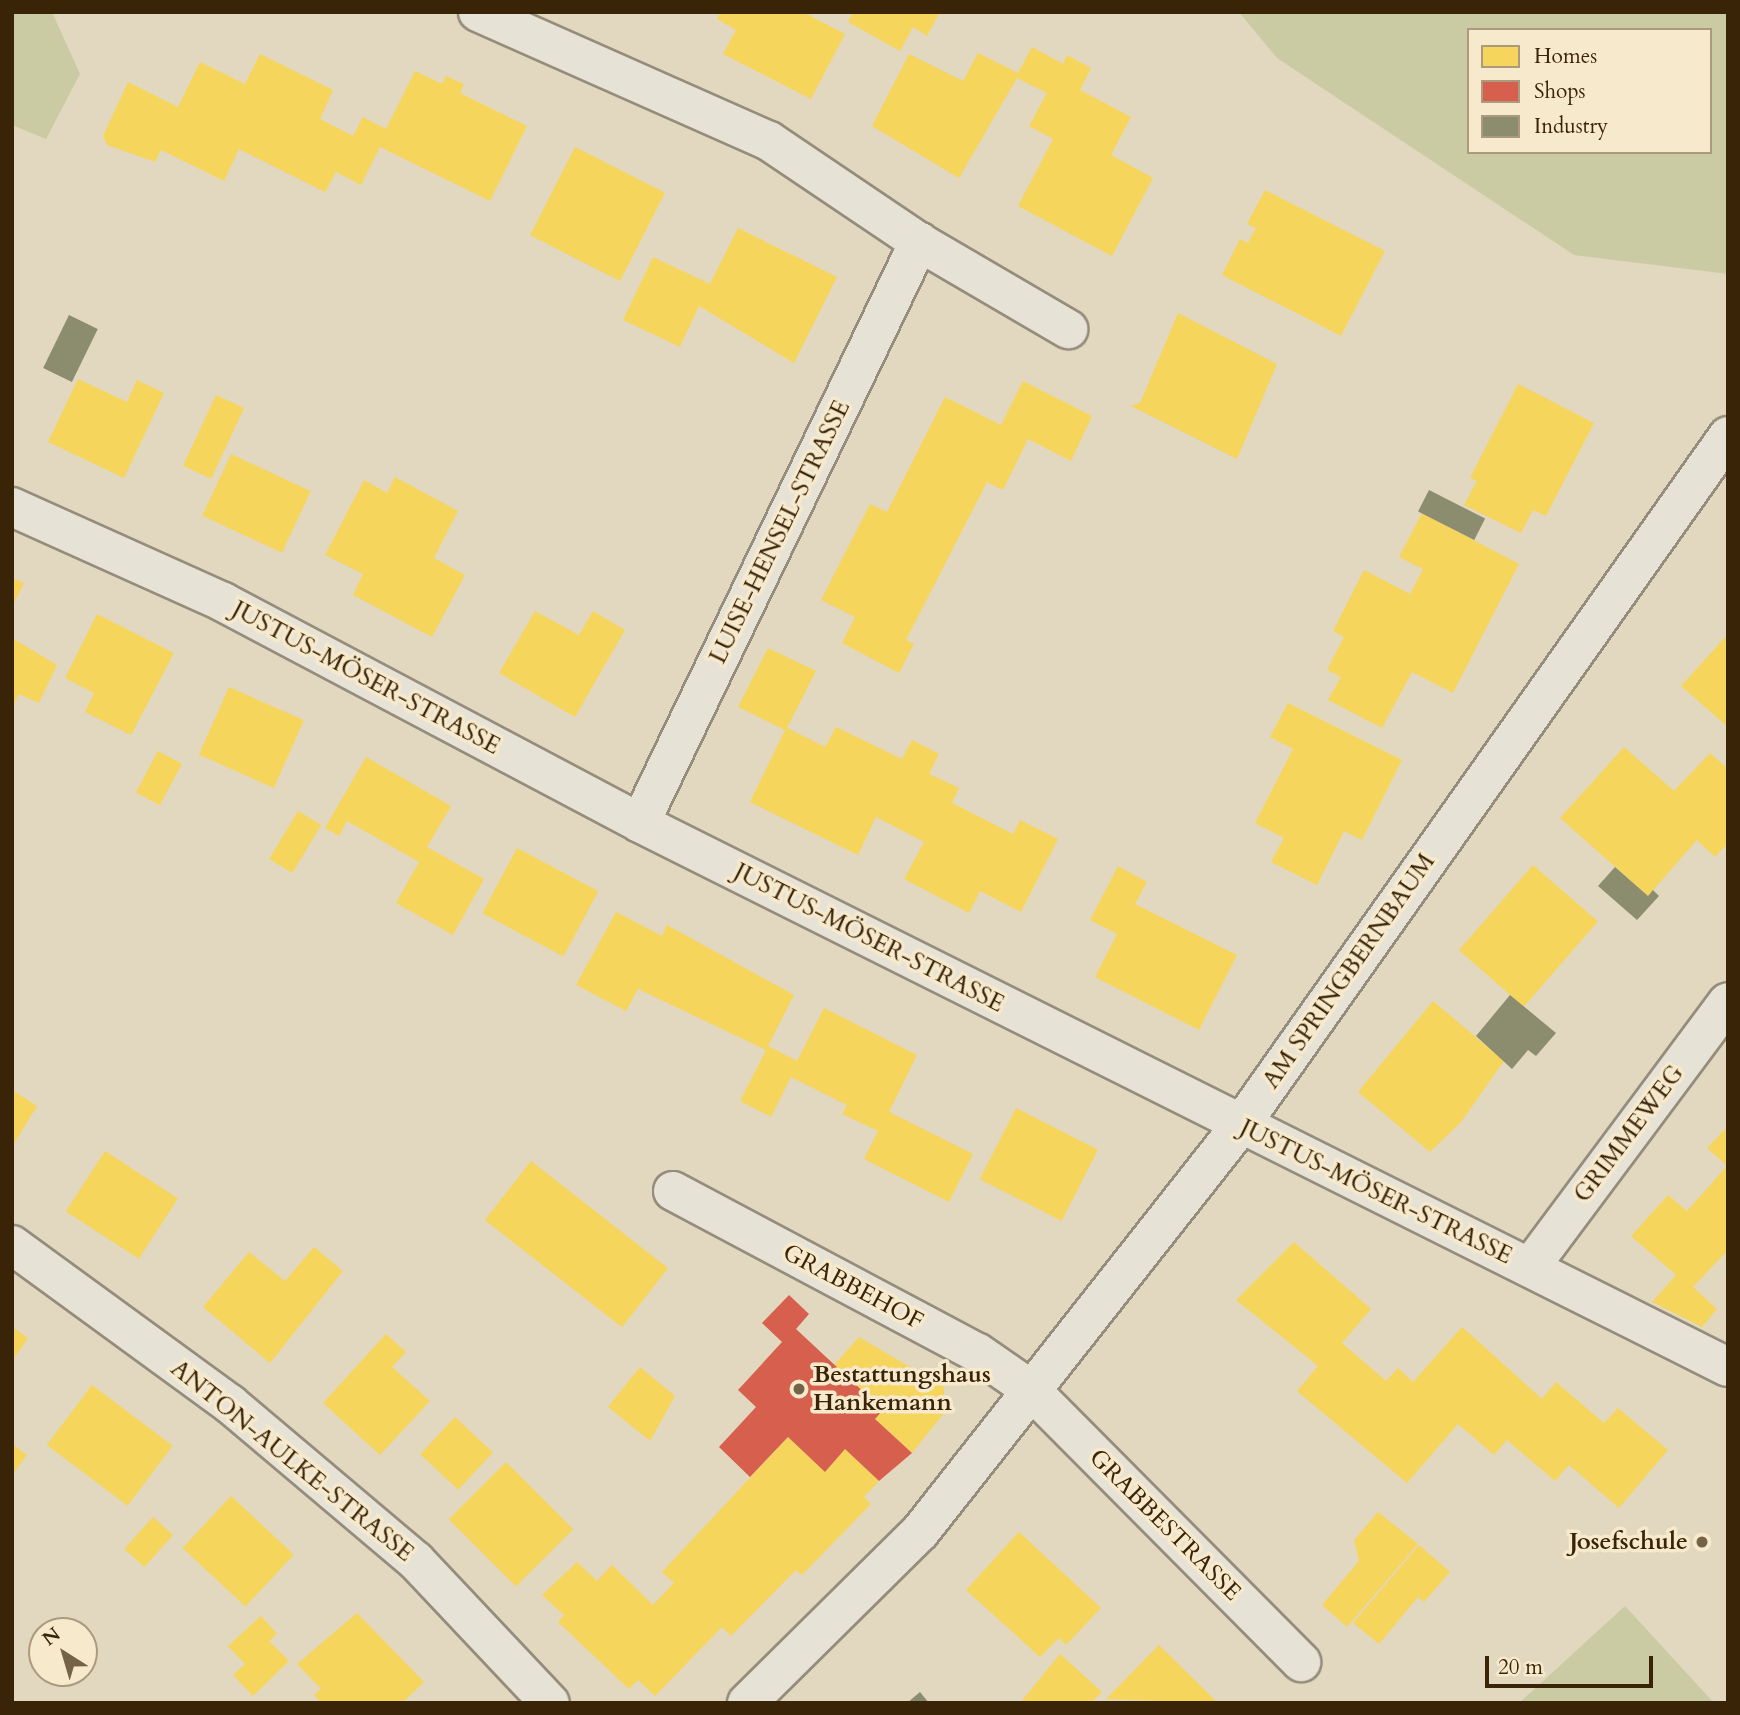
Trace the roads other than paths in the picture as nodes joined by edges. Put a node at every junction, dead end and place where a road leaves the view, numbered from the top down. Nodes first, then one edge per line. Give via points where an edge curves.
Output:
1 (478, 12) edge
2 (919, 242) junction
3 (1069, 328) dead end
4 (1728, 436) edge
5 (12, 507) edge
6 (640, 823) junction
7 (1728, 1002) edge
8 (1240, 1126) junction
9 (673, 1191) dead end
10 (12, 1245) edge
11 (1531, 1266) junction
12 (1728, 1367) edge
13 (1030, 1389) junction
14 (1301, 1662) dead end
15 (550, 1703) edge
16 (747, 1703) edge

1 - 2 street via 769,141
2 - 3 street
2 - 6 street, LUISE-HENSEL-STRASSE
4 - 8 street, AM SPRINGBERNBAUM
5 - 6 street, JUSTUS-MÖSER-STRASSE via 223,602
6 - 8 street, JUSTUS-MÖSER-STRASSE
7 - 11 street, GRIMMEWEG
8 - 11 street, JUSTUS-MÖSER-STRASSE
8 - 13 street, AM SPRINGBERNBAUM
9 - 13 street, GRABBEHOF via 978,1353
10 - 15 street, ANTON-AULKE-STRASSE via 230,1404 405,1552
11 - 12 street, JUSTUS-MÖSER-STRASSE
13 - 14 street, GRABBESTRASSE
13 - 16 street, AM SPRINGBERNBAUM via 920,1532

